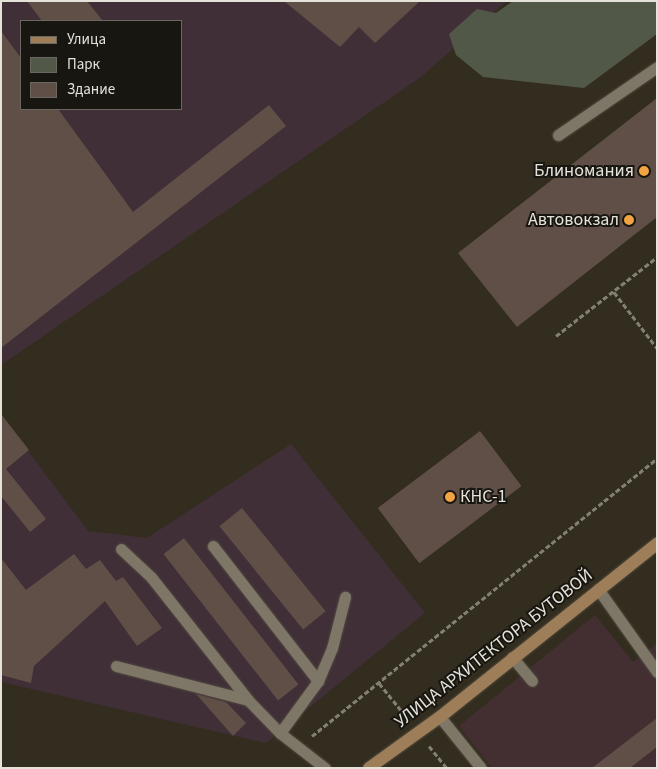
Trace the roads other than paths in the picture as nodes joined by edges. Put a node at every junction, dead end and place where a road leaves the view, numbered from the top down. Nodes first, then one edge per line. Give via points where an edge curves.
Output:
1 (657, 67) edge
2 (558, 135) dead end
3 (657, 544) edge
4 (213, 546) dead end
5 (121, 549) dead end
6 (657, 551) edge
7 (640, 557) junction
8 (598, 589) junction
9 (345, 596) dead end
10 (512, 657) junction
11 (116, 666) dead end
12 (657, 672) edge
13 (318, 681) junction
14 (532, 681) dead end
15 (248, 700) junction
16 (440, 717) junction
17 (280, 733) junction
18 (480, 767) edge
19 (325, 768) edge
20 (369, 768) edge

1 - 2 lane
3 - 7 main road, УЛИЦА АРХИТЕКТОРА БУТОВОЙ
4 - 13 lane
5 - 15 lane via 152,577
6 - 7 main road, УЛИЦА АРХИТЕКТОРА БУТОВОЙ
7 - 8 main road, УЛИЦА АРХИТЕКТОРА БУТОВОЙ
8 - 10 main road, УЛИЦА АРХИТЕКТОРА БУТОВОЙ
8 - 12 lane
9 - 13 lane via 332,648
10 - 14 lane
10 - 16 main road, УЛИЦА АРХИТЕКТОРА БУТОВОЙ
11 - 15 lane
13 - 17 lane
15 - 17 lane
16 - 18 lane
16 - 20 main road, УЛИЦА АРХИТЕКТОРА БУТОВОЙ
17 - 19 lane

